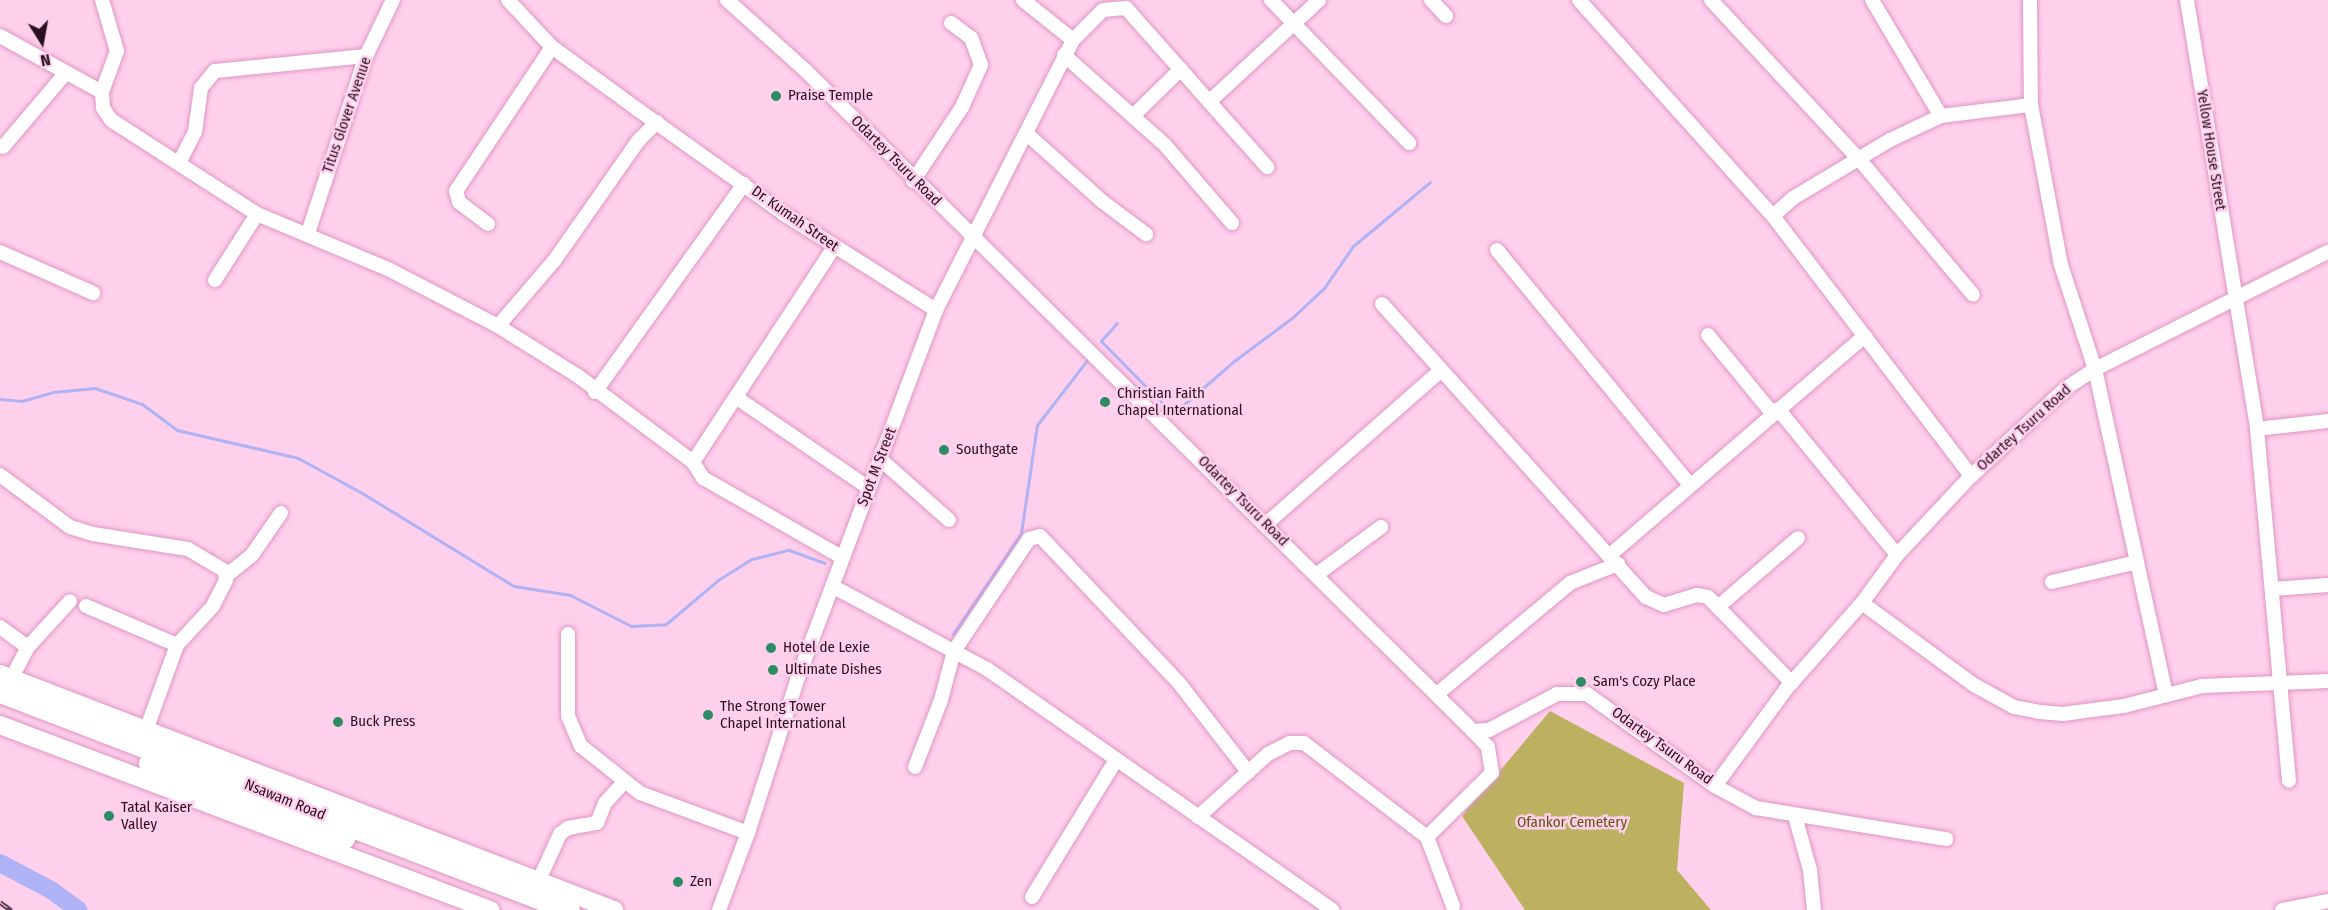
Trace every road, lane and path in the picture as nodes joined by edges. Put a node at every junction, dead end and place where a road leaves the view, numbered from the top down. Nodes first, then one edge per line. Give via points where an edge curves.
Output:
1 (102, 0) edge
2 (393, 0) edge
3 (508, 0) edge
4 (727, 0) edge
5 (1023, 0) edge
6 (1271, 0) edge
7 (1319, 0) edge
8 (1431, 0) edge
9 (1579, 0) edge
10 (1711, 0) edge
11 (1872, 0) edge
12 (2030, 0) edge
13 (2187, 0) edge
14 (1446, 16) dead end
15 (1293, 22) junction
16 (951, 23) dead end
17 (0, 36) edge
18 (1073, 40) junction
19 (552, 47) junction
20 (1064, 55) junction
21 (366, 56) junction
22 (1181, 69) junction
23 (64, 74) junction
24 (102, 92) junction
25 (1209, 102) junction
26 (2031, 105) junction
27 (1133, 116) junction
28 (1941, 116) junction
29 (657, 122) junction
30 (1026, 133) junction
31 (1409, 143) dead end
32 (3, 147) dead end
33 (1859, 159) junction
34 (179, 163) junction
35 (1267, 167) dead end
36 (913, 181) junction
37 (744, 184) junction
38 (257, 214) junction
39 (1773, 216) junction
40 (1232, 223) dead end
41 (488, 224) dead end
42 (308, 233) junction
43 (972, 234) junction
44 (1146, 234) dead end
45 (834, 247) junction
46 (1497, 250) dead end
47 (0, 252) edge
48 (2328, 252) edge
49 (215, 280) dead end
50 (93, 293) dead end
51 (1973, 295) dead end
52 (2234, 300) junction
53 (1382, 304) dead end
54 (936, 310) junction
55 (498, 326) junction
56 (1707, 335) dead end
57 (1865, 336) junction
58 (2095, 369) junction
59 (1440, 371) junction
60 (595, 392) junction
61 (737, 398) junction
62 (1775, 412) junction
63 (2328, 421) edge
64 (2257, 429) junction
65 (880, 459) junction
66 (693, 462) junction
67 (0, 475) edge
68 (1971, 476) junction
69 (1690, 485) junction
70 (869, 488) junction
71 (281, 513) dead end
72 (949, 520) dead end
73 (1266, 524) junction
74 (1381, 527) dead end
75 (1798, 538) dead end
76 (1897, 555) junction
77 (843, 558) junction
78 (1614, 560) junction
79 (2137, 562) junction
80 (1316, 575) junction
81 (226, 576) junction
82 (2052, 582) dead end
83 (2328, 585) edge
84 (832, 586) junction
85 (2272, 589) junction
86 (70, 601) dead end
87 (1862, 603) junction
88 (86, 606) dead end
89 (1719, 606) junction
90 (0, 627) edge
91 (568, 634) dead end
92 (177, 645) junction
93 (28, 647) junction
94 (954, 651) junction
95 (2328, 681) edge
96 (4, 682) edge
97 (1791, 683) junction
98 (2280, 683) junction
99 (1437, 694) junction
100 (2166, 695) junction
101 (0, 706) edge
102 (0, 725) edge
103 (146, 730) junction
104 (1473, 731) junction
105 (1116, 760) junction
106 (915, 767) dead end
107 (1248, 772) junction
108 (2289, 781) dead end
109 (624, 782) junction
110 (1715, 786) junction
111 (1796, 816) junction
112 (1198, 817) junction
113 (748, 833) junction
114 (1427, 837) junction
115 (1946, 840) dead end
116 (539, 880) junction
117 (1032, 897) dead end
118 (2328, 901) edge
119 (1453, 906) dead end
120 (490, 910) edge
121 (534, 910) edge
122 (569, 910) edge
123 (614, 910) edge
124 (719, 910) edge
125 (1332, 910) edge
126 (1814, 910) edge
127 (2282, 910) edge

1 - 24 street via 117,51
2 - 21 street, Titus Glover Avenue
3 - 19 street, Dr. Kumah Street
4 - 36 street, Odartey Tsuru Road via 837,102
5 - 18 street
6 - 15 street
7 - 15 street
8 - 14 street
9 - 39 street
10 - 33 street
11 - 28 street
12 - 26 street
13 - 52 street, Yellow House Street
15 - 25 street
15 - 31 street
16 - 36 street via 970,38 981,65 962,107
17 - 23 street
18 - 20 street, Spot M Street
18 - 22 street, Spot M Street via 1103,10 1126,8
19 - 29 street, Dr. Kumah Street
19 - 41 street via 456,191 459,202
20 - 27 street
20 - 30 street, Spot M Street
21 - 34 street via 215,71 201,88 195,132
21 - 42 street, Titus Glover Avenue
22 - 25 street
22 - 27 street
23 - 24 street
23 - 32 street
24 - 34 street via 107,116
25 - 35 street
26 - 28 street
26 - 58 street via 2061,265
27 - 40 street via 1165,145
28 - 33 street
29 - 37 street, Dr. Kumah Street
29 - 55 street via 638,141 554,261
30 - 43 street, Spot M Street
30 - 44 street via 1103,202
33 - 39 street via 1793,198
33 - 51 street
34 - 38 street
36 - 43 street, Odartey Tsuru Road
37 - 45 street, Dr. Kumah Street
37 - 60 street
38 - 42 street
38 - 49 street
39 - 57 street
42 - 55 street
43 - 54 street, Spot M Street
43 - 73 street, Odartey Tsuru Road
45 - 54 street, Dr. Kumah Street
45 - 61 street
46 - 69 street
47 - 50 street
48 - 52 street, Odartey Tsuru Road
52 - 58 street, Odartey Tsuru Road
52 - 64 street, Yellow House Street
53 - 59 street
54 - 65 street, Spot M Street
55 - 60 street via 578,376
56 - 62 street
57 - 62 street
57 - 68 street
58 - 68 street, Odartey Tsuru Road via 2066,388
58 - 79 street
59 - 73 street
59 - 78 street
60 - 66 street via 674,444
61 - 66 street
61 - 70 street
62 - 69 street
62 - 76 street
63 - 64 street
64 - 85 street, Yellow House Street
65 - 70 street, Spot M Street
65 - 72 street
66 - 77 street via 703,478
67 - 81 street via 70,527 188,549 213,562
68 - 76 street, Odartey Tsuru Road
69 - 78 street
70 - 77 street, Spot M Street
71 - 81 street via 252,555
73 - 80 street, Odartey Tsuru Road
74 - 80 street
75 - 89 street
76 - 87 street, Odartey Tsuru Road
77 - 84 street, Spot M Street
78 - 89 street via 1655,603 1670,604 1696,595 1708,597
78 - 99 street via 1570,583
79 - 82 street
79 - 100 street
80 - 99 street, Odartey Tsuru Road
81 - 92 street via 206,618
83 - 85 street
84 - 94 street
84 - 113 street, Spot M Street
85 - 98 street, Yellow House Street
86 - 93 street
87 - 97 street, Odartey Tsuru Road
87 - 100 street via 1974,685 2014,707 2063,714 2124,706
88 - 92 street
89 - 97 street
90 - 93 street
91 - 109 street via 568,716 572,732 580,746
92 - 103 street
93 - 96 street
94 - 105 street via 987,669
94 - 106 street
94 - 107 street via 1029,539 1040,536 1179,683
95 - 98 street
96 - 103 main road
96 - 122 highway, Nsawam Road
97 - 110 street, Odartey Tsuru Road
98 - 100 street via 2202,686
98 - 108 street, Yellow House Street
99 - 104 street, Odartey Tsuru Road
101 - 121 highway, Nsawam Road
102 - 120 main road
103 - 116 main road
104 - 110 street, Odartey Tsuru Road via 1489,730 1557,694 1587,694
104 - 114 street via 1488,747 1492,773
105 - 112 street
105 - 117 street
107 - 112 street
107 - 114 street via 1268,753 1290,743 1304,743
109 - 113 street via 661,802
109 - 116 street via 605,804 597,823 568,828 560,834
110 - 111 street via 1744,804
111 - 115 street
111 - 126 street via 1810,870
112 - 125 street
113 - 124 street, Spot M Street
114 - 119 street
116 - 123 main road
118 - 127 street

